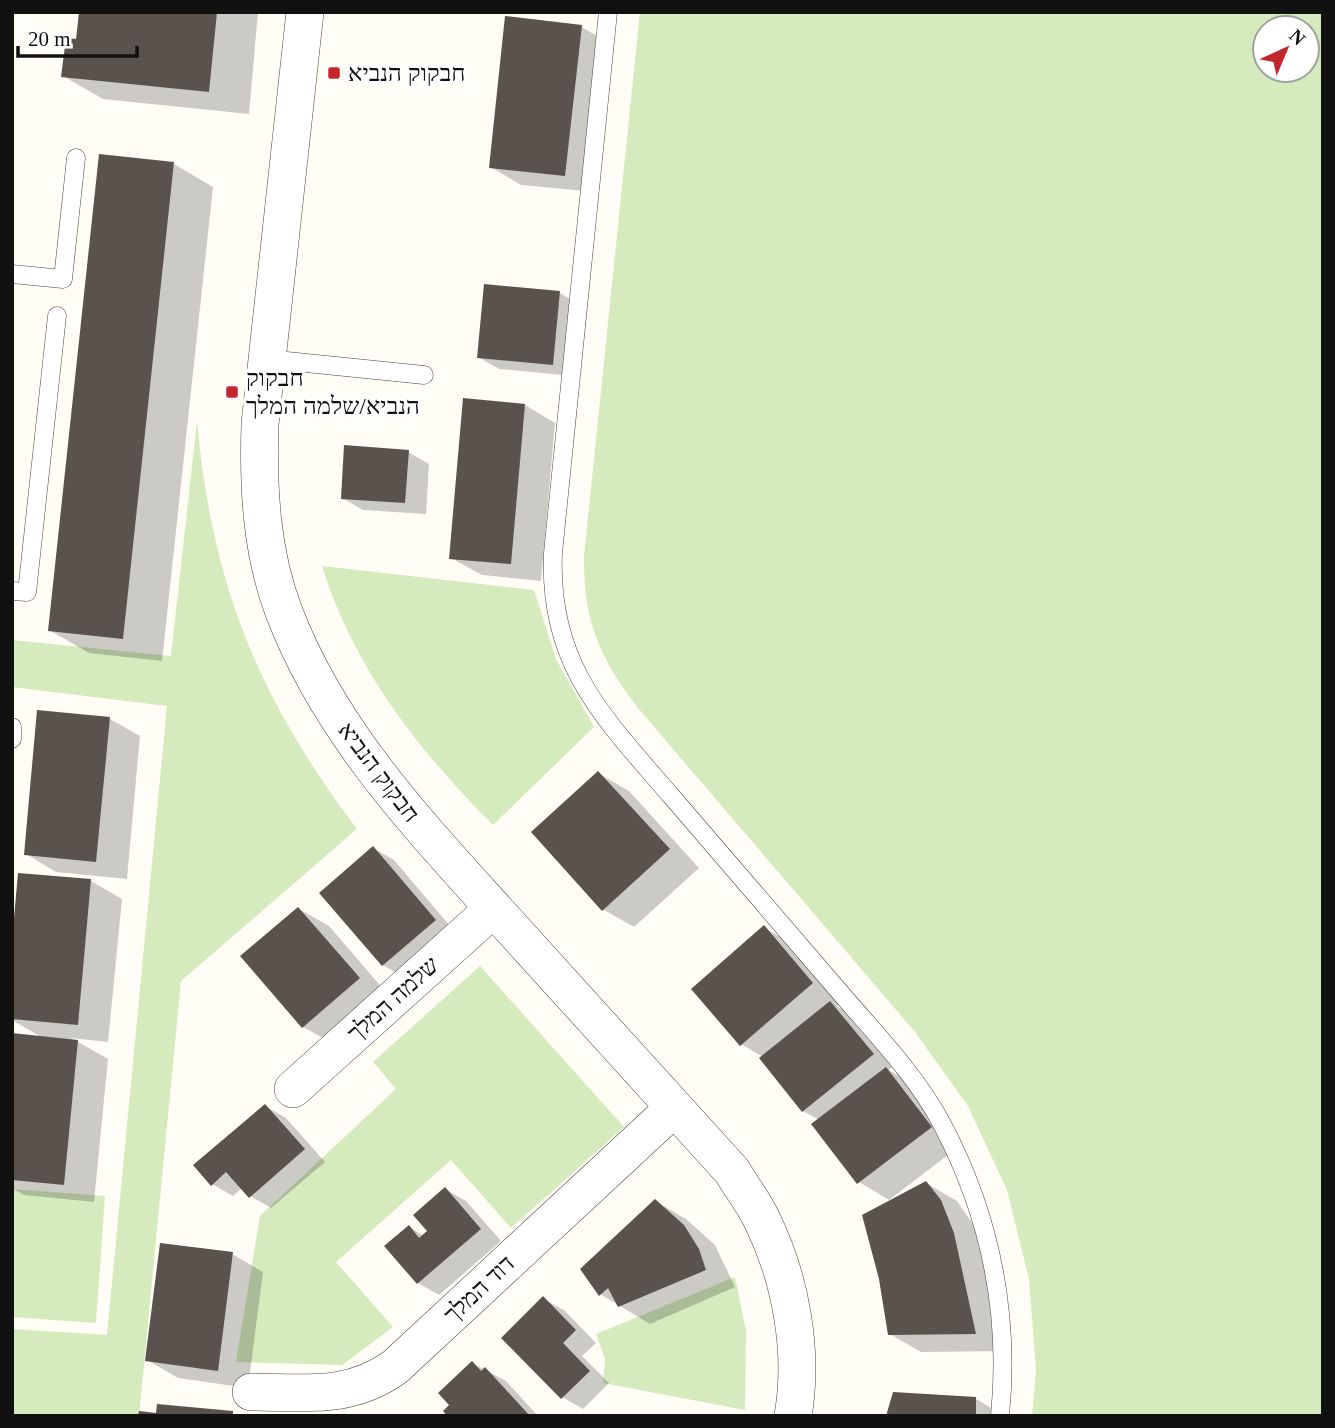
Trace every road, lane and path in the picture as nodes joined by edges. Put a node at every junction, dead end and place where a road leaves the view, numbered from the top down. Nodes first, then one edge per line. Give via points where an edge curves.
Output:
1 (305, 12) edge
2 (608, 12) edge
3 (76, 158) dead end
4 (12, 274) edge
5 (57, 316) dead end
6 (267, 359) junction
7 (424, 375) dead end
8 (12, 591) edge
9 (12, 727) edge
10 (12, 739) edge
11 (493, 909) junction
12 (293, 1089) dead end
13 (673, 1109) junction
14 (251, 1392) dead end
15 (793, 1416) edge
16 (1000, 1416) edge

1 - 6 street, חבקוק הנביא
2 - 16 lane via 553,553 558,628 577,674 624,741 890,1051 941,1122 976,1200 998,1284 1004,1370
3 - 4 lane via 63,279
5 - 8 lane via 27,592
6 - 7 lane
6 - 11 street, חבקוק הנביא via 258,474 270,566 300,651 345,731 403,807
9 - 10 lane
11 - 12 street, שלמה המלך
11 - 13 street, חבקוק הנביא
13 - 14 street, דוד המלך via 377,1380 338,1392
13 - 15 street, חבקוק הנביא via 732,1171 763,1221 784,1276 796,1335

